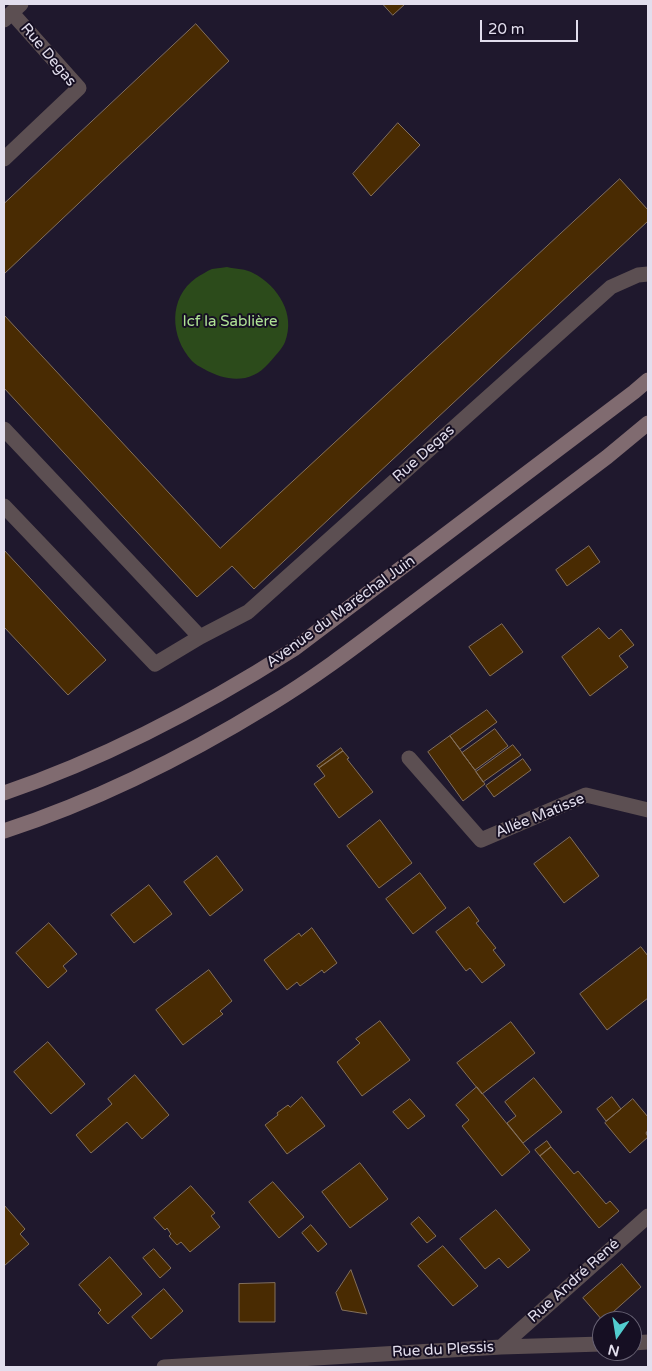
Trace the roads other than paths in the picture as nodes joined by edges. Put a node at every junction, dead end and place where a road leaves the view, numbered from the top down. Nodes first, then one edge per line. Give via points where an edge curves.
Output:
1 (12, 12) edge
2 (4, 159) edge
3 (648, 274) edge
4 (648, 380) edge
5 (648, 423) edge
6 (4, 429) edge
7 (648, 437) edge
8 (607, 457) junction
9 (4, 506) edge
10 (200, 637) junction
11 (409, 758) dead end
12 (4, 793) edge
13 (648, 810) edge
14 (4, 831) edge
15 (648, 1216) edge
16 (592, 1344) edge
17 (501, 1347) junction
18 (164, 1367) edge

1 - 2 street, Rue Degas via 79,88
3 - 10 street, Rue Degas via 611,287 248,612
4 - 12 street, Avenue du Maréchal Juin via 279,659 198,708 134,740 58,774
5 - 8 street
6 - 10 street
7 - 8 street
8 - 14 street via 346,654 270,705 204,743 125,782 65,809
9 - 10 street, Rue Degas via 155,664
11 - 13 street, Allée Matisse via 481,840 586,794
15 - 17 street, Rue André René
16 - 17 street, Rue du Plessis
17 - 18 street, Rue du Plessis

